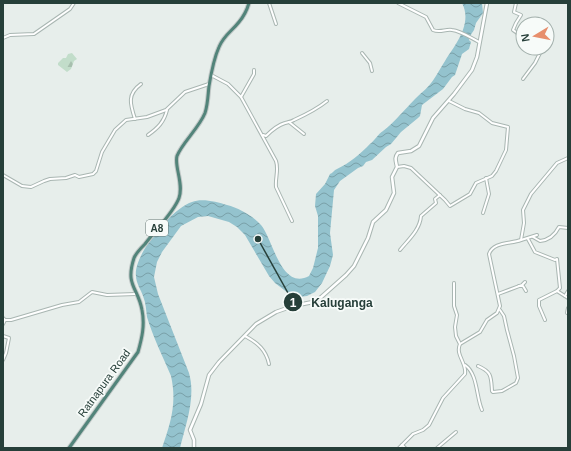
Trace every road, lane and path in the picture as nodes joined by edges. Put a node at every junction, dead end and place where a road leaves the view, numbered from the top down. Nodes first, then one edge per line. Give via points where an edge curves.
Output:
1 (74, 3) edge
2 (249, 3) edge
3 (269, 3) edge
4 (398, 3) edge
5 (488, 3) edge
6 (516, 3) edge
7 (520, 16) edge
8 (276, 24) dead end
9 (3, 38) edge
10 (479, 42) junction
11 (362, 53) dead end
12 (538, 56) edge
13 (254, 70) dead end
14 (372, 71) dead end
15 (211, 75) junction
16 (523, 79) dead end
17 (141, 84) dead end
18 (209, 84) junction
19 (241, 98) junction
20 (327, 101) dead end
21 (448, 101) junction
22 (167, 109) junction
23 (135, 119) junction
24 (289, 122) junction
25 (304, 134) dead end
26 (148, 135) dead end
27 (262, 135) junction
28 (568, 158) edge
29 (397, 167) junction
30 (3, 175) edge
31 (486, 178) junction
32 (488, 189) junction
33 (490, 192) dead end
34 (440, 195) junction
35 (483, 213) dead end
36 (292, 221) dead end
37 (568, 228) edge
38 (537, 235) dead end
39 (533, 237) junction
40 (528, 239) junction
41 (521, 240) junction
42 (400, 250) dead end
43 (525, 282) dead end
44 (454, 283) dead end
45 (518, 286) junction
46 (526, 291) dead end
47 (557, 291) junction
48 (568, 291) edge
49 (136, 294) junction
50 (498, 294) junction
51 (567, 297) edge
52 (568, 308) edge
53 (500, 310) junction
54 (567, 313) edge
55 (4, 319) edge
56 (545, 320) dead end
57 (3, 324) edge
58 (3, 336) edge
59 (246, 336) junction
60 (460, 344) junction
61 (3, 360) edge
62 (269, 364) dead end
63 (465, 365) junction
64 (478, 366) dead end
65 (482, 410) dead end
66 (456, 432) dead end
67 (402, 445) junction
68 (69, 448) edge
69 (194, 448) edge
70 (399, 448) edge
71 (405, 448) edge
72 (437, 448) edge

1 - 9 street via 70,9 34,34 10,35
2 - 15 highway, Ratnapura Road / A8 via 239,22 228,32 218,49
3 - 8 street
4 - 10 street via 426,17 433,30 437,32 455,30
5 - 10 street
6 - 7 street via 514,12
10 - 21 street via 472,70
11 - 14 street via 370,63
12 - 16 street
13 - 19 street
15 - 18 highway, Ratnapura Road / A8
15 - 19 street via 228,84
17 - 23 street via 133,91 130,104
18 - 22 street via 185,92
18 - 49 highway, Ratnapura Road / A8 via 204,114 176,159 181,190 179,198 134,256 130,280
19 - 27 street
20 - 24 street
21 - 29 street via 433,118 419,146 411,151 398,153
21 - 31 street via 479,113 492,123 508,127 508,142 503,158 492,176
22 - 23 street
22 - 26 street via 163,122
23 - 30 street via 126,120 115,130 93,174 50,179 32,187 22,186
24 - 25 street
24 - 27 street via 266,136
27 - 36 street via 276,161 276,187
28 - 41 street via 557,163 531,194 524,210
29 - 34 street via 411,168
29 - 59 street via 392,177 394,193 386,210 373,222 358,259 346,275 319,299 276,312 256,324
31 - 32 street
31 - 34 street via 476,183 470,194 450,206
32 - 33 street
32 - 35 street
34 - 42 street via 435,200 436,203 420,216 416,230
37 - 39 street via 559,227 548,240 540,242
38 - 39 street
39 - 40 street
40 - 41 street
40 - 47 street via 535,252 557,259 560,281 560,288
41 - 50 street via 494,246 490,250
43 - 45 street
44 - 60 street via 454,306 457,314 455,327
45 - 46 street via 523,286
45 - 50 street
47 - 51 street
47 - 56 street via 539,300
48 - 51 street
49 - 55 street via 107,295 92,292 79,302 11,320
49 - 68 highway, Ratnapura Road / A8 via 142,309 144,325 138,352
50 - 53 street
52 - 54 street
53 - 60 street via 487,320 480,332
53 - 64 street via 504,316 514,356 518,378 516,383 502,391 492,392 489,372
55 - 57 street
58 - 61 street via 9,338
59 - 62 street via 264,351
59 - 69 street via 209,375 202,404 190,430
60 - 63 street via 459,353
63 - 65 street via 472,375
63 - 67 street via 465,374 443,398 429,425 413,434
66 - 72 street
67 - 70 street
67 - 71 street

